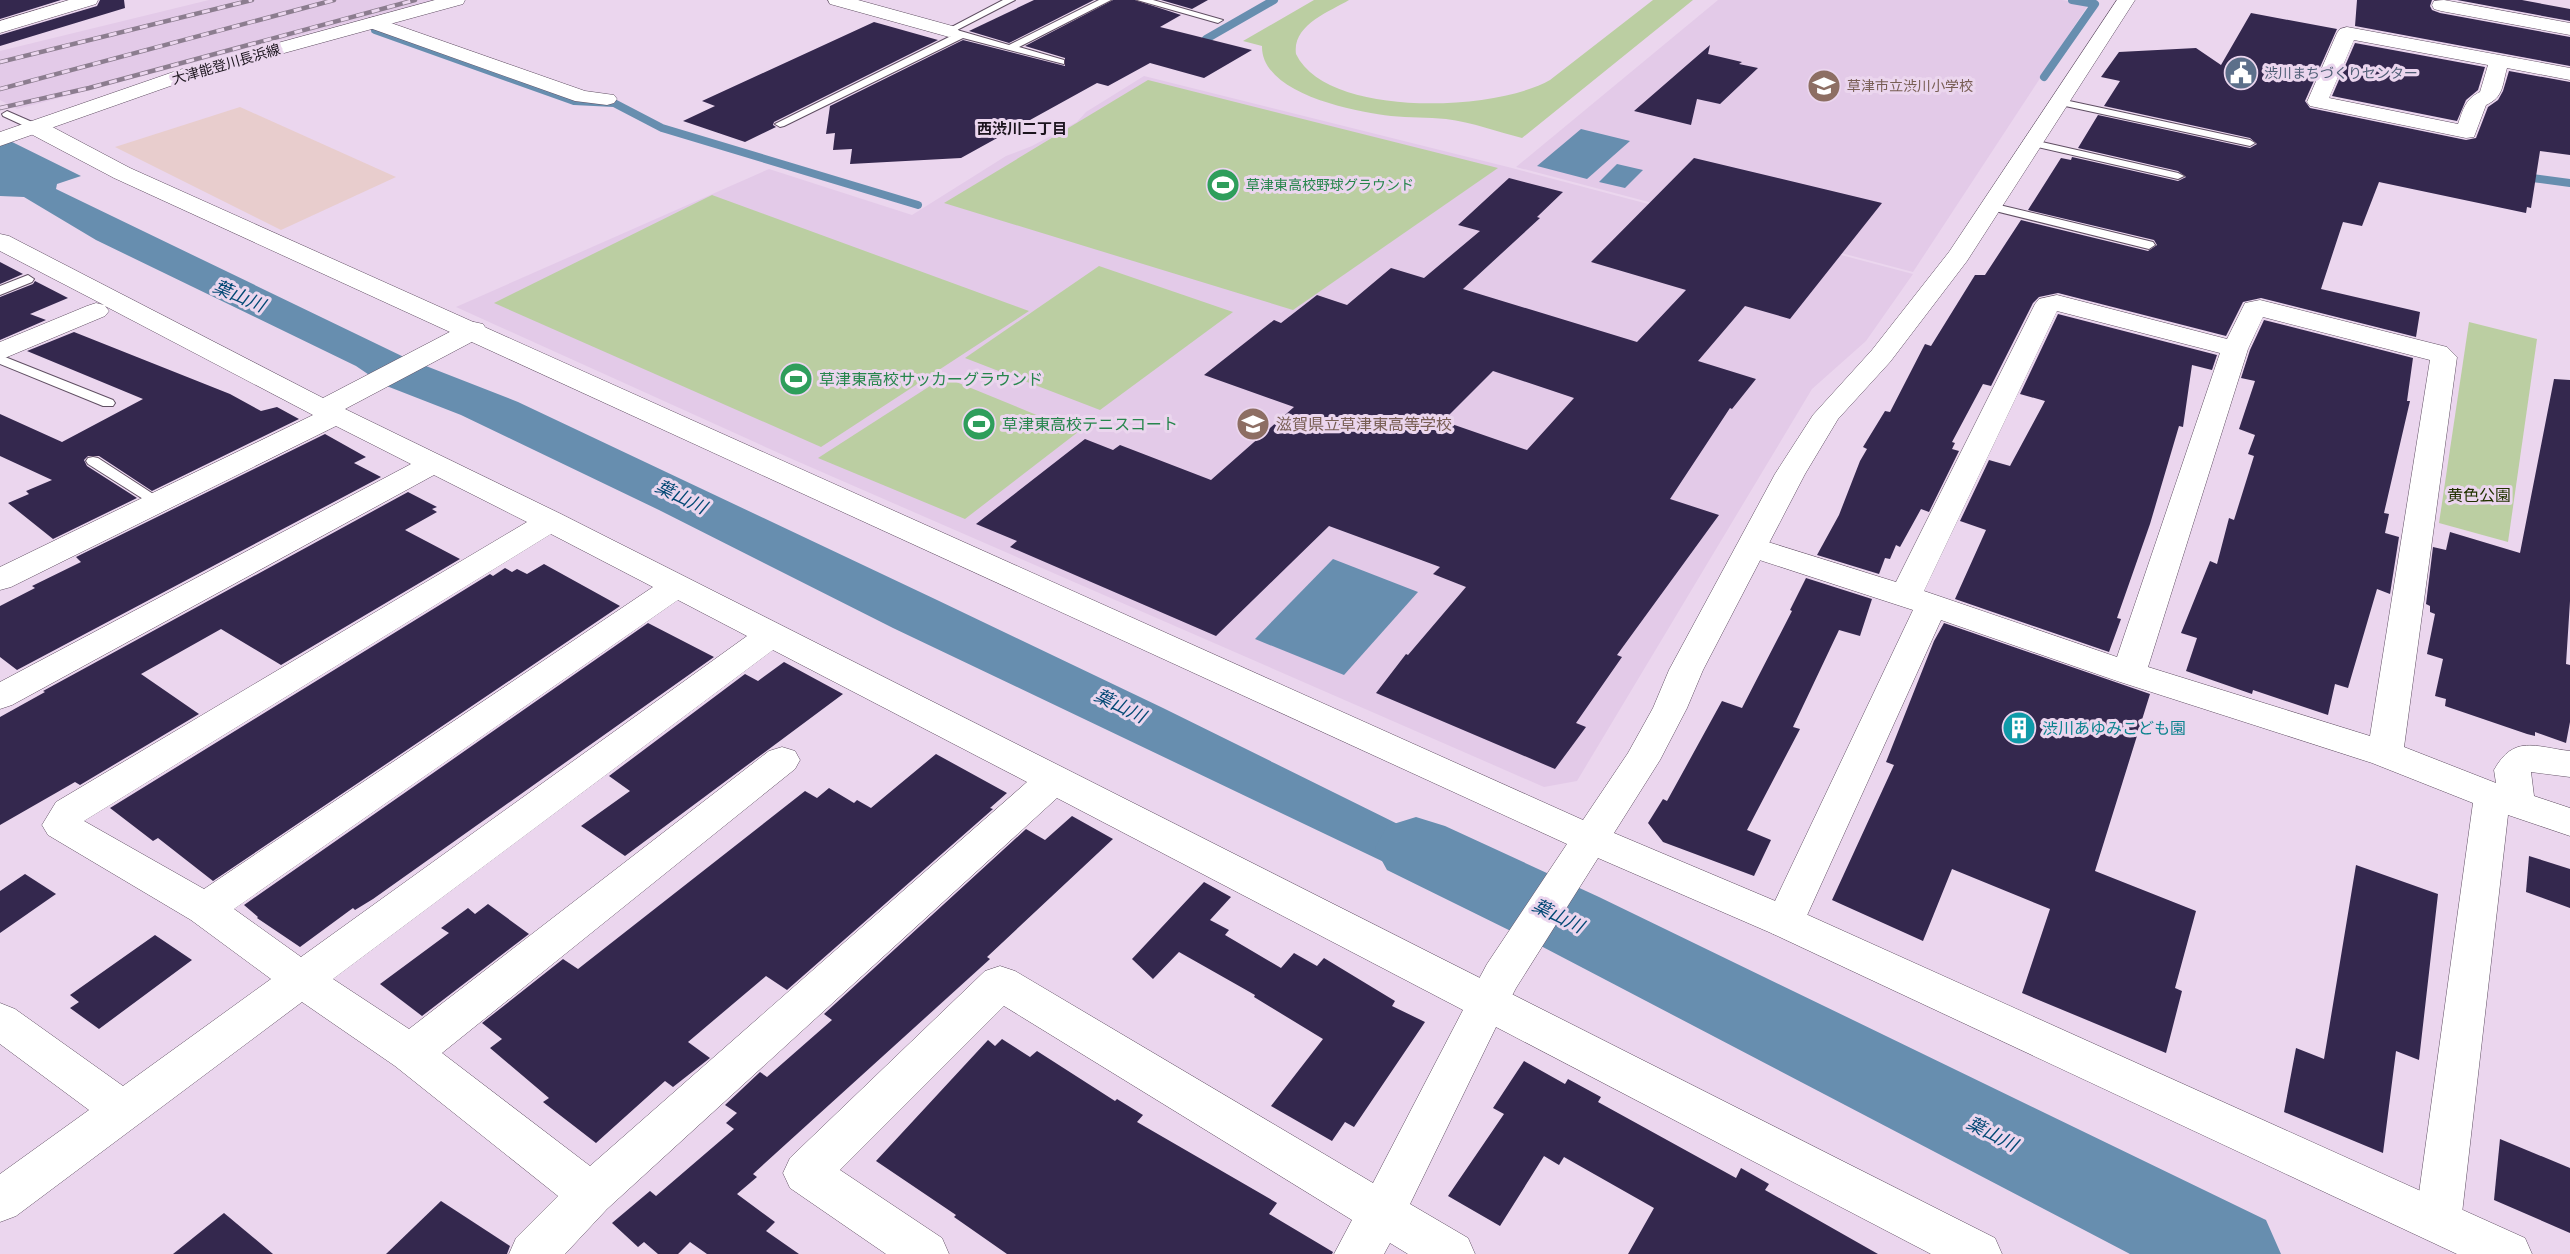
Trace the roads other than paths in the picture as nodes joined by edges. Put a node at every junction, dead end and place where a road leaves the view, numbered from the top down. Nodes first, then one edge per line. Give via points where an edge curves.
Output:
1 (89, 0) edge
2 (456, 0) edge
3 (1010, 0) edge
4 (1106, 0) edge
5 (1142, 0) edge
6 (2126, 0) edge
7 (851, 1) edge
8 (2441, 5) dead end
9 (1218, 20) dead end
10 (374, 23) junction
11 (0, 27) edge
12 (2570, 29) edge
13 (955, 33) junction
14 (1010, 48) junction
15 (2499, 61) junction
16 (1060, 62) dead end
17 (2570, 74) edge
18 (607, 99) dead end
19 (2060, 102) junction
20 (780, 124) dead end
21 (15, 129) edge
22 (2033, 143) junction
23 (2250, 143) dead end
24 (2178, 175) dead end
25 (1991, 207) junction
26 (0, 241) edge
27 (2149, 245) dead end
28 (28, 279) dead end
29 (0, 291) edge
30 (96, 311) dead end
31 (474, 330) junction
32 (2235, 349) junction
33 (0, 352) edge
34 (0, 359) edge
35 (108, 403) dead end
36 (330, 412) junction
37 (93, 461) dead end
38 (434, 463) junction
39 (156, 501) junction
40 (550, 520) junction
41 (1752, 547) junction
42 (0, 580) edge
43 (675, 587) junction
44 (1918, 601) junction
45 (771, 635) junction
46 (2129, 673) junction
47 (0, 697) edge
48 (2385, 754) junction
49 (782, 760) dead end
50 (2570, 764) edge
51 (1054, 779) junction
52 (2505, 800) junction
53 (2570, 822) edge
54 (1584, 847) junction
55 (206, 909) junction
56 (1785, 922) junction
57 (302, 980) junction
58 (1494, 990) junction
59 (0, 1021) edge
60 (410, 1053) junction
61 (122, 1110) junction
62 (591, 1194) junction
63 (0, 1201) edge
64 (1382, 1213) junction
65 (2438, 1221) junction
66 (533, 1254) edge
67 (925, 1254) edge
68 (1358, 1254) edge
69 (1451, 1254) edge
70 (1978, 1254) edge
71 (2508, 1254) edge

1 - 11 street
2 - 10 street, 大津能登川長浜線
3 - 13 lane
4 - 14 lane
5 - 9 lane
6 - 19 street
7 - 13 street
8 - 12 street
10 - 18 street via 582,97
10 - 21 street, 大津能登川長浜線 via 186,74
13 - 14 lane
13 - 20 lane
14 - 16 lane
15 - 15 street via 2347,33 2317,102 2466,132 2477,101 2488,96
15 - 17 street
19 - 22 street
19 - 23 lane
21 - 31 street
22 - 24 lane
22 - 25 street
25 - 27 lane
25 - 41 street via 1881,356 1827,416 1790,474
26 - 36 street
28 - 29 lane
30 - 33 street
31 - 36 street
31 - 54 street
32 - 44 street via 2057,303 2048,304
32 - 46 street
32 - 48 street via 2254,308 2260,308 2444,357
34 - 35 lane
36 - 38 street
36 - 39 street
37 - 39 lane
38 - 40 street
38 - 47 street
39 - 42 street
40 - 43 street
40 - 55 street via 69,812 61,825
41 - 44 street
41 - 54 street via 1642,760
43 - 45 street
43 - 55 street
44 - 46 street
44 - 56 street
45 - 51 street
45 - 57 street
46 - 48 street
48 - 52 street
49 - 60 street
50 - 52 street via 2522,758 2512,770
51 - 58 street
51 - 62 street
52 - 53 street
52 - 65 street
54 - 56 street
54 - 58 street
55 - 57 street
56 - 65 street
57 - 60 street
57 - 61 street
58 - 64 street
58 - 70 street
59 - 61 street
60 - 62 street
61 - 63 street
62 - 66 street
64 - 67 street via 1000,983 806,1173
64 - 68 street
64 - 69 street
65 - 71 street

